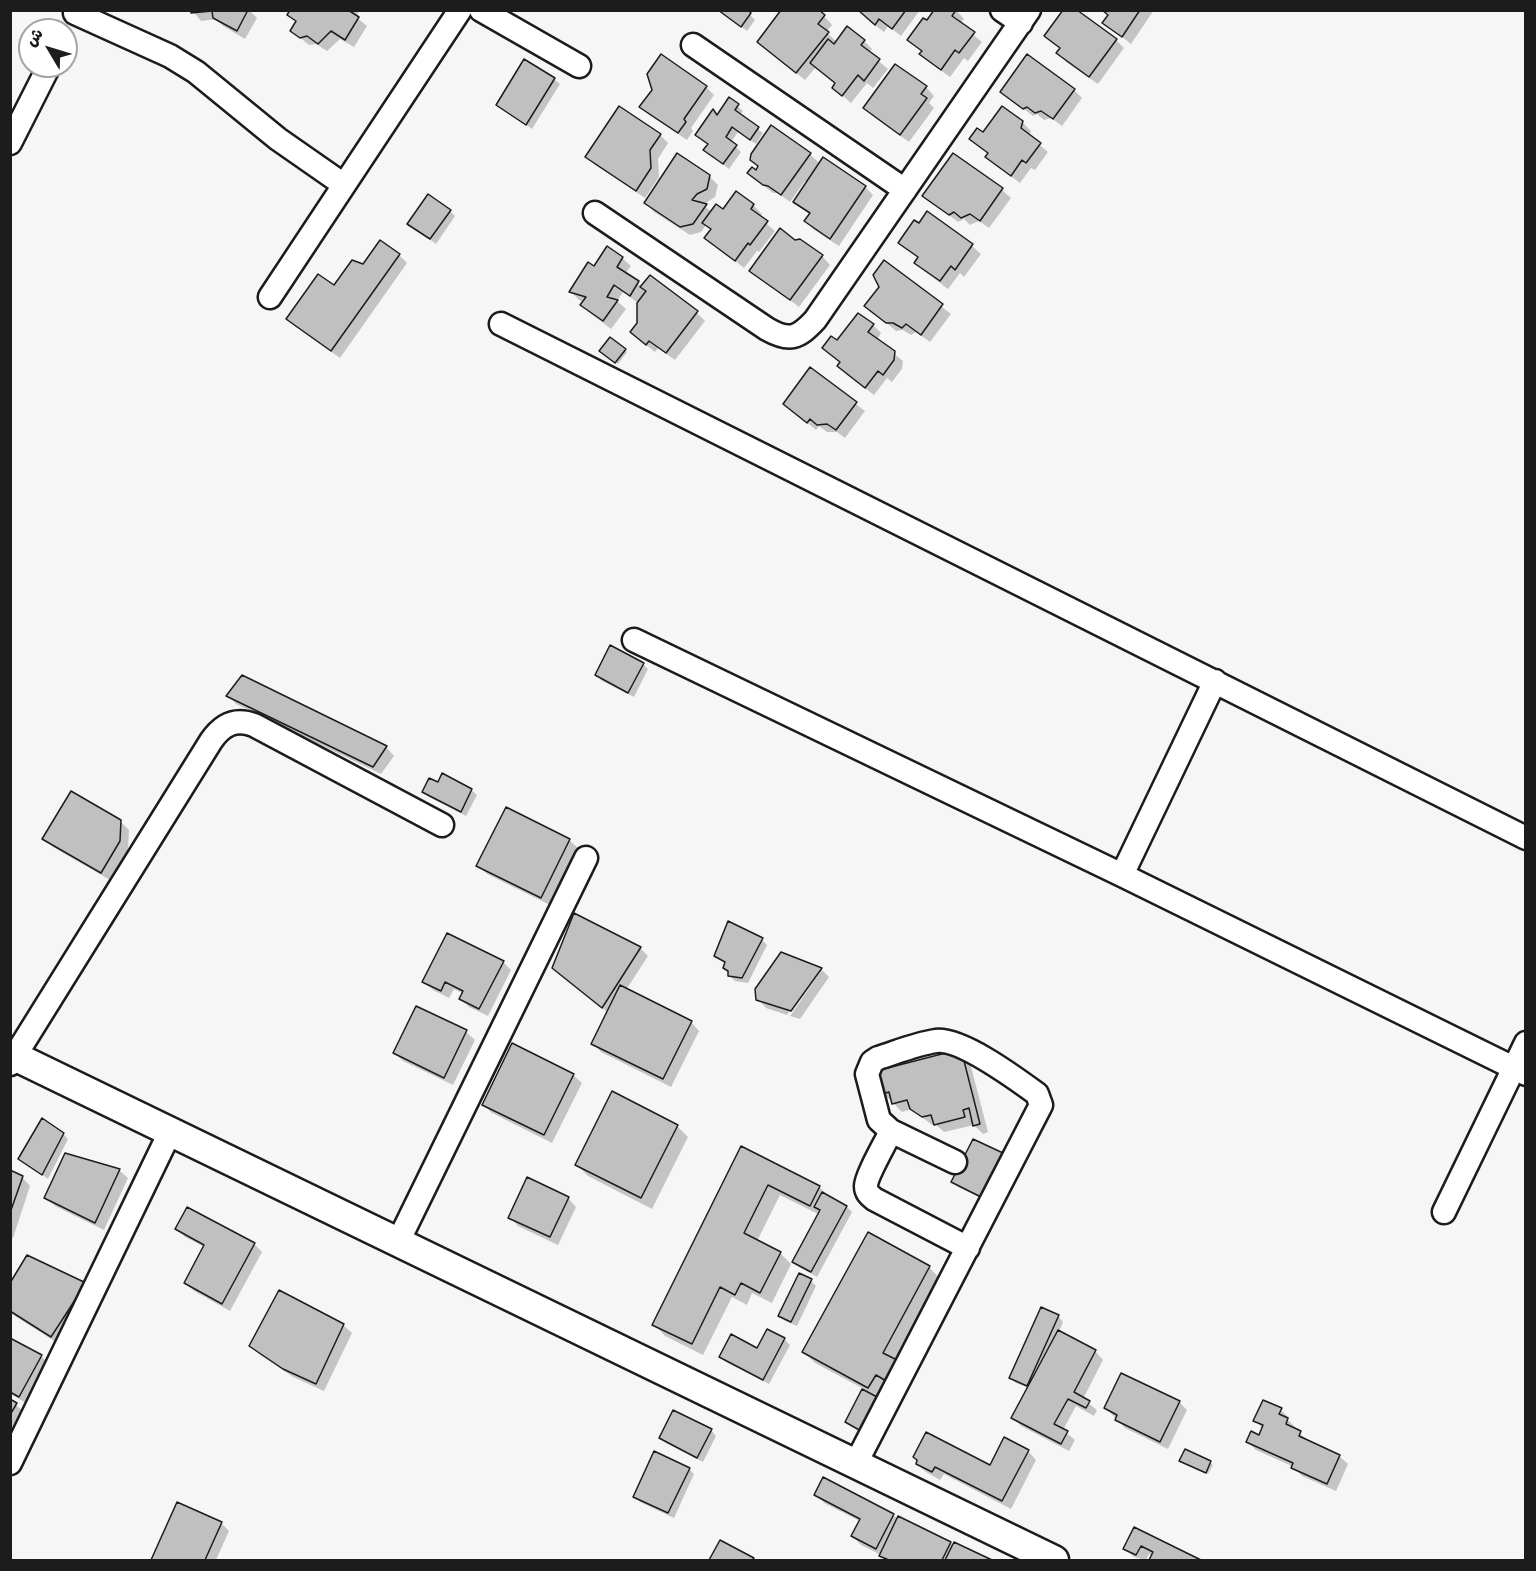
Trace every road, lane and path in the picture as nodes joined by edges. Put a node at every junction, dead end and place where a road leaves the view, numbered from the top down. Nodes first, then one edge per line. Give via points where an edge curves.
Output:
1 (460, 10) edge
2 (482, 10) edge
3 (1017, 15) edge
4 (78, 20) edge
5 (693, 45) dead end
6 (579, 66) dead end
7 (43, 78) edge
8 (10, 143) edge
9 (344, 185) junction
10 (905, 190) junction
11 (595, 213) dead end
12 (270, 297) dead end
13 (501, 324) dead end
14 (634, 640) dead end
15 (1215, 681) junction
16 (442, 825) dead end
17 (1526, 838) edge
18 (586, 858) dead end
19 (1122, 875) junction
20 (1526, 1042) edge
21 (12, 1058) edge
22 (1519, 1071) edge
23 (891, 1131) junction
24 (171, 1132) junction
25 (955, 1162) dead end
26 (1444, 1212) dead end
27 (398, 1242) junction
28 (968, 1248) junction
29 (10, 1463) edge
30 (855, 1465) junction
31 (1054, 1560) edge

1 - 9 street
2 - 6 street
3 - 10 street
4 - 9 street via 170,56 196,72 278,140
5 - 10 street
7 - 8 street
9 - 12 street
10 - 11 street via 815,320 792,338 767,329
13 - 15 street
14 - 19 street
15 - 17 street
15 - 19 street
16 - 21 street via 254,725 227,724 211,741
18 - 27 street
19 - 22 street
20 - 22 street
21 - 24 street
22 - 26 street
23 - 25 street
23 - 28 street via 866,1183 867,1192
23 - 28 street via 879,1119 869,1068 878,1058 927,1043 945,1041 960,1045 1037,1094 1039,1111
24 - 27 street
24 - 29 street
27 - 30 street
28 - 30 street
30 - 31 street

